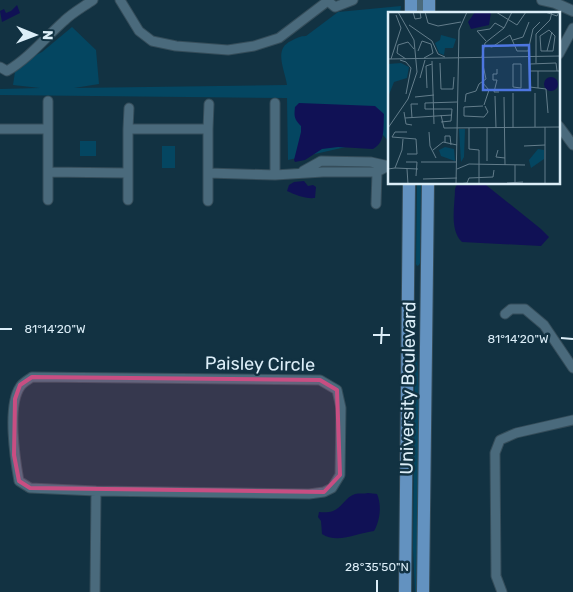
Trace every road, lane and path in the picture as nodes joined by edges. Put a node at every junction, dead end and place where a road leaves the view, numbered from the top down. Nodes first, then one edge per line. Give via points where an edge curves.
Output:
1 (93, 0) edge
2 (120, 0) edge
3 (353, 0) edge
4 (417, 0) edge
5 (542, 0) edge
6 (329, 1) edge
7 (573, 11) edge
8 (423, 12) edge
9 (573, 28) edge
10 (560, 52) edge
11 (0, 67) edge
12 (48, 101) dead end
13 (276, 103) dead end
14 (209, 104) dead end
15 (129, 108) dead end
16 (560, 127) edge
17 (48, 129) junction
18 (128, 129) junction
19 (208, 129) junction
20 (0, 130) edge
21 (573, 145) edge
22 (388, 166) edge
23 (388, 166) edge
24 (48, 172) junction
25 (208, 172) junction
26 (377, 172) junction
27 (128, 173) junction
28 (301, 173) junction
29 (275, 175) junction
30 (409, 185) edge
31 (428, 185) edge
32 (48, 200) dead end
33 (128, 200) dead end
34 (208, 201) dead end
35 (376, 204) dead end
36 (408, 283) junction
37 (505, 314) dead end
38 (573, 368) edge
39 (425, 381) junction
40 (573, 420) edge
41 (96, 491) junction
42 (95, 592) edge
43 (405, 592) edge
44 (423, 592) edge
45 (502, 592) edge

1 - 11 street via 65,20 16,66 7,71
2 - 6 street via 139,31 152,41 228,50 279,38
3 - 6 street via 335,7
4 - 8 street
5 - 7 street
9 - 10 street
12 - 17 street
13 - 29 street
14 - 19 street
15 - 18 street
16 - 21 street
17 - 20 street
17 - 24 street
18 - 19 street
18 - 27 street
19 - 25 street
22 - 26 street
23 - 28 street via 371,162 321,161
24 - 27 street
24 - 32 street
25 - 29 street
25 - 34 street
26 - 28 street
26 - 35 street
27 - 33 street
28 - 29 street
30 - 36 main road, University Boulevard
31 - 39 main road, University Boulevard
36 - 39 main road via 415,285 420,293
36 - 43 main road, University Boulevard
37 - 38 street via 511,309 525,309 544,325
39 - 44 main road, University Boulevard
40 - 45 street via 516,433 500,440 495,453 496,576
41 - 41 street, Paisley Circle via 324,492 332,488 340,475 341,408 337,390 320,380 32,377 20,385 15,399 14,455 19,481 30,488
41 - 42 street

